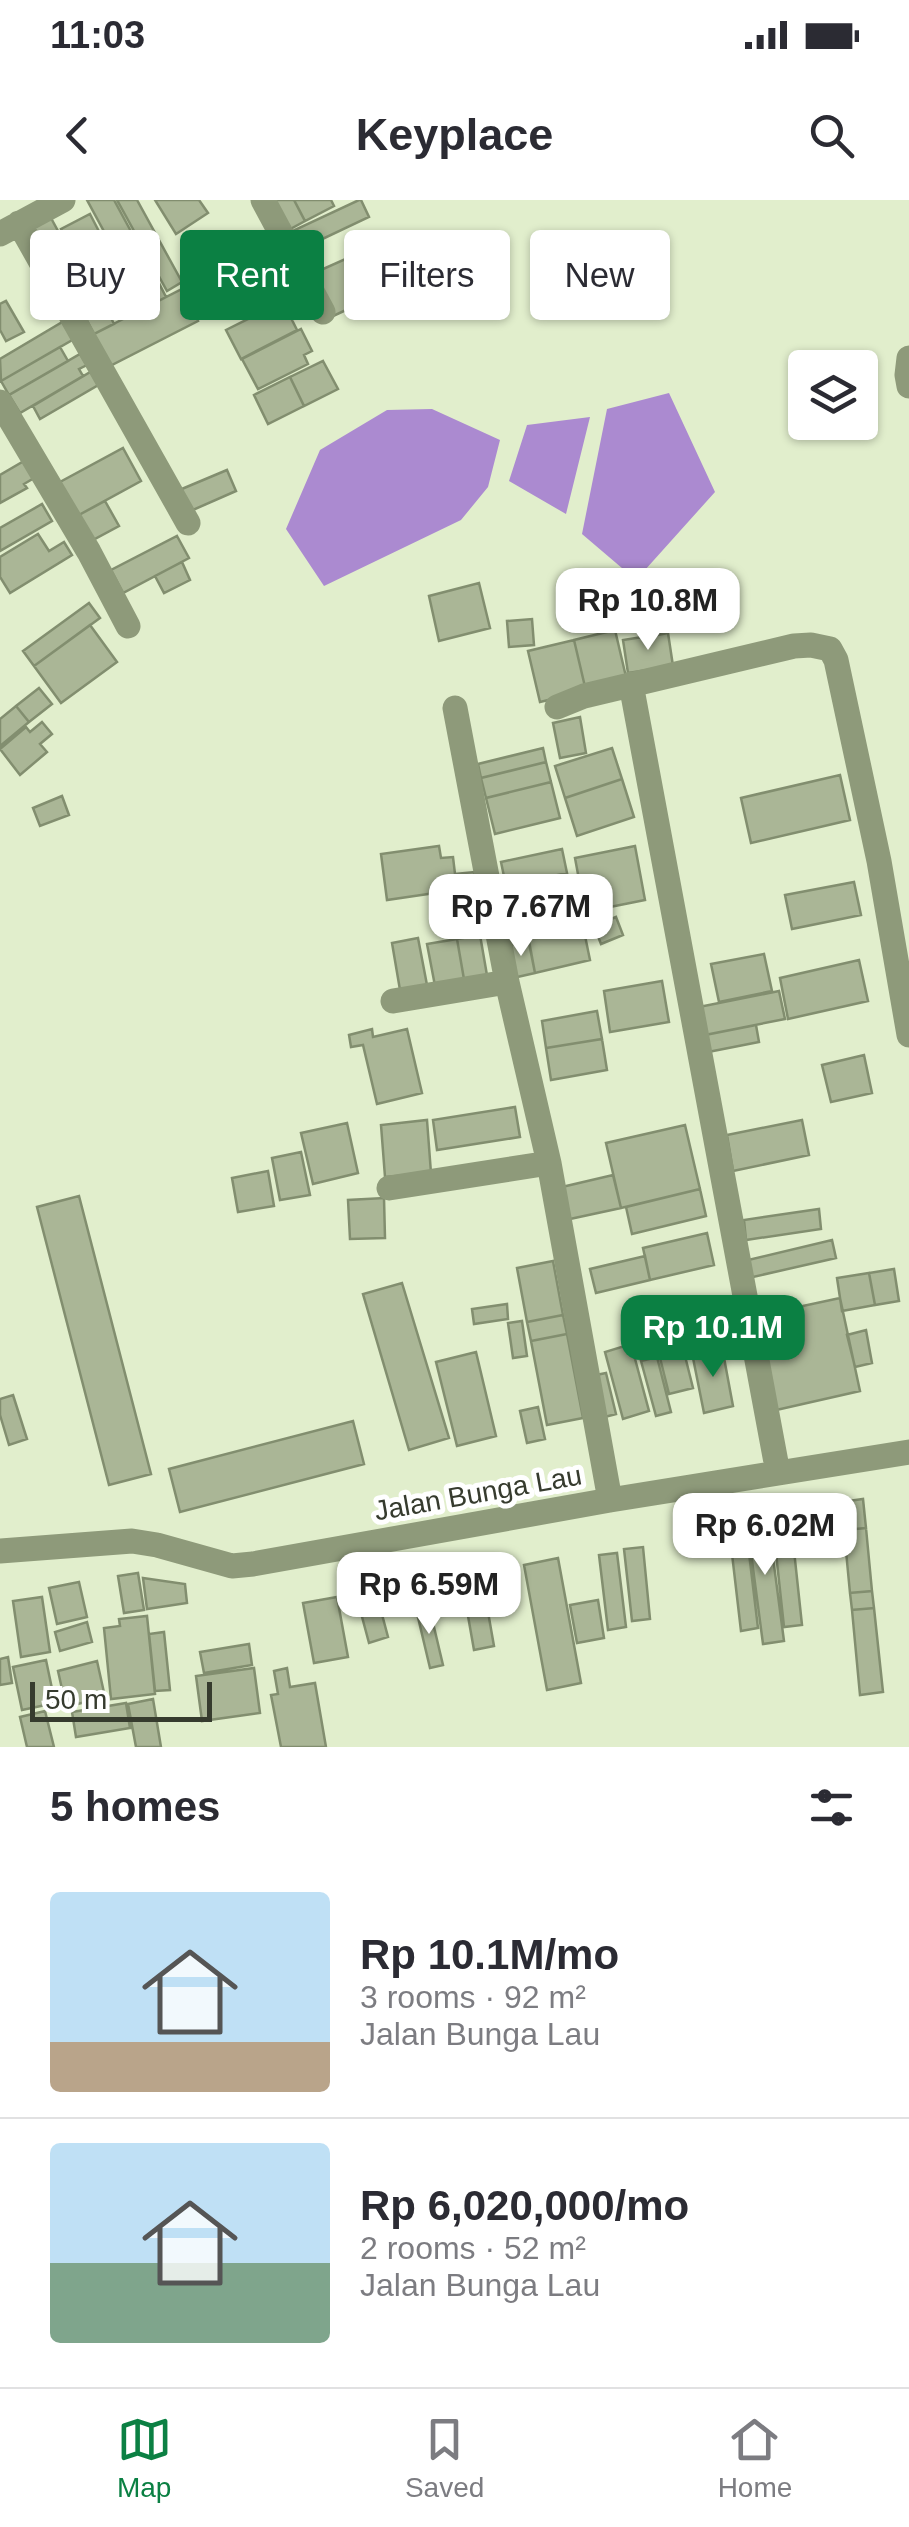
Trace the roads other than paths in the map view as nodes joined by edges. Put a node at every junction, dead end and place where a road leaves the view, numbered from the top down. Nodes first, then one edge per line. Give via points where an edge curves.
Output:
1 (64, 200) edge
2 (263, 200) edge
3 (10, 229) edge
4 (279, 230) edge
5 (909, 358) edge
6 (909, 386) edge
7 (0, 402) edge
8 (188, 523) dead end
9 (128, 626) dead end
10 (631, 684) junction
11 (556, 706) dead end
12 (455, 708) dead end
13 (507, 982) junction
14 (393, 1001) dead end
15 (909, 1036) edge
16 (549, 1162) junction
17 (388, 1188) dead end
18 (909, 1452) edge
19 (778, 1473) junction
20 (610, 1500) junction
21 (0, 1551) edge

1 - 3 street
2 - 4 street
3 - 8 street
5 - 6 street
7 - 9 street
10 - 11 street
10 - 15 street via 794,646 830,649 879,861
10 - 19 street
12 - 13 street
13 - 14 street
13 - 16 street
16 - 17 street
16 - 20 street
18 - 19 street, Jalan Bunga Lau
19 - 20 street, Jalan Bunga Lau
20 - 21 street, Jalan Bunga Lau via 232,1566 132,1542

